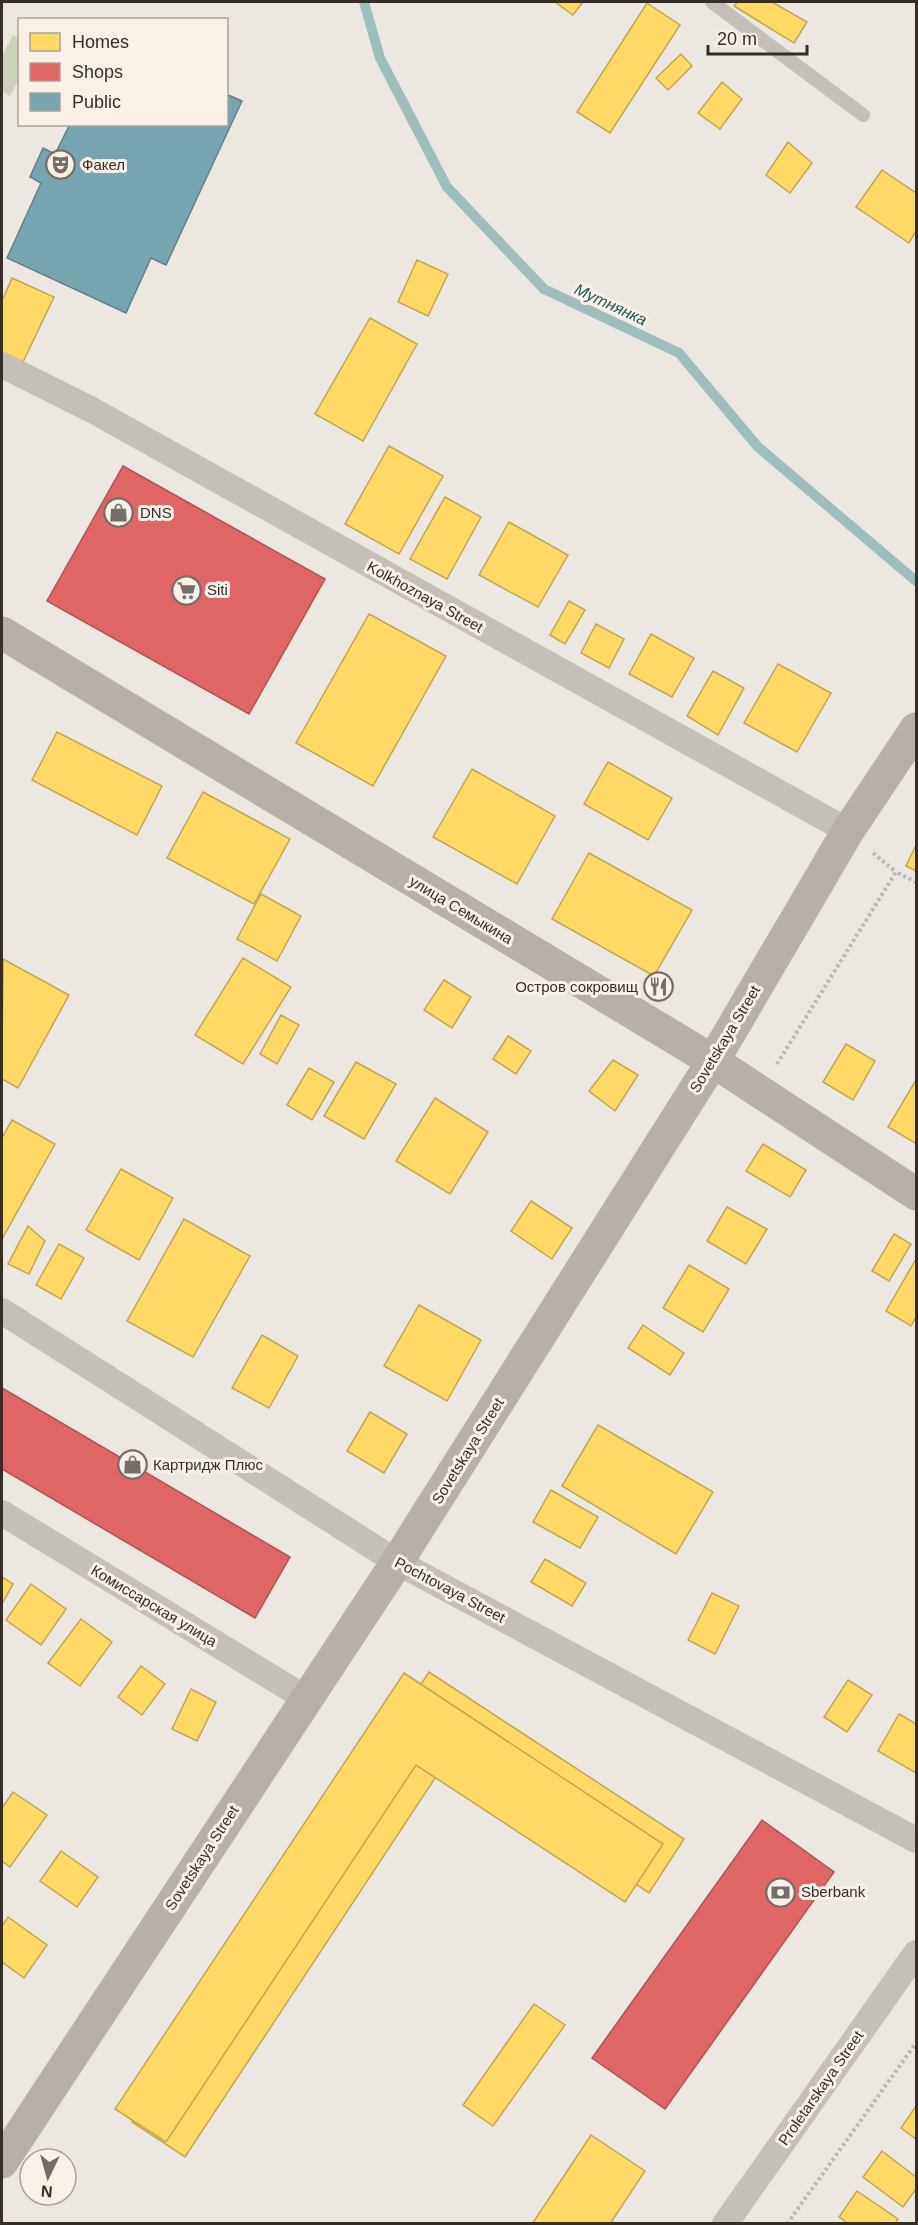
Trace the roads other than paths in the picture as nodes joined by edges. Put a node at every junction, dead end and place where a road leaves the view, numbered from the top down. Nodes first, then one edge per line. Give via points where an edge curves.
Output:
1 (712, 2) edge
2 (863, 114) dead end
3 (2, 365) edge
4 (2, 633) edge
5 (916, 729) edge
6 (848, 831) junction
7 (713, 1061) junction
8 (916, 1194) edge
9 (2, 1311) edge
10 (2, 1513) edge
11 (397, 1562) junction
12 (307, 1699) junction
13 (916, 1840) edge
14 (916, 1953) edge
15 (2, 2162) edge
16 (725, 2223) edge

1 - 2 lane
3 - 6 street, Kolkhoznaya Street via 92,410
4 - 7 street, улица Семыкина
5 - 6 street, Sovetskaya Street
6 - 7 street, Sovetskaya Street
7 - 8 street, улица Семыкина
7 - 11 street, Sovetskaya Street
9 - 11 street, Pochtovaya Street
10 - 12 street, Комиссарская улица
11 - 12 street, Sovetskaya Street
11 - 13 street, Pochtovaya Street
12 - 15 street, Sovetskaya Street
14 - 16 street, Proletarskaya Street

